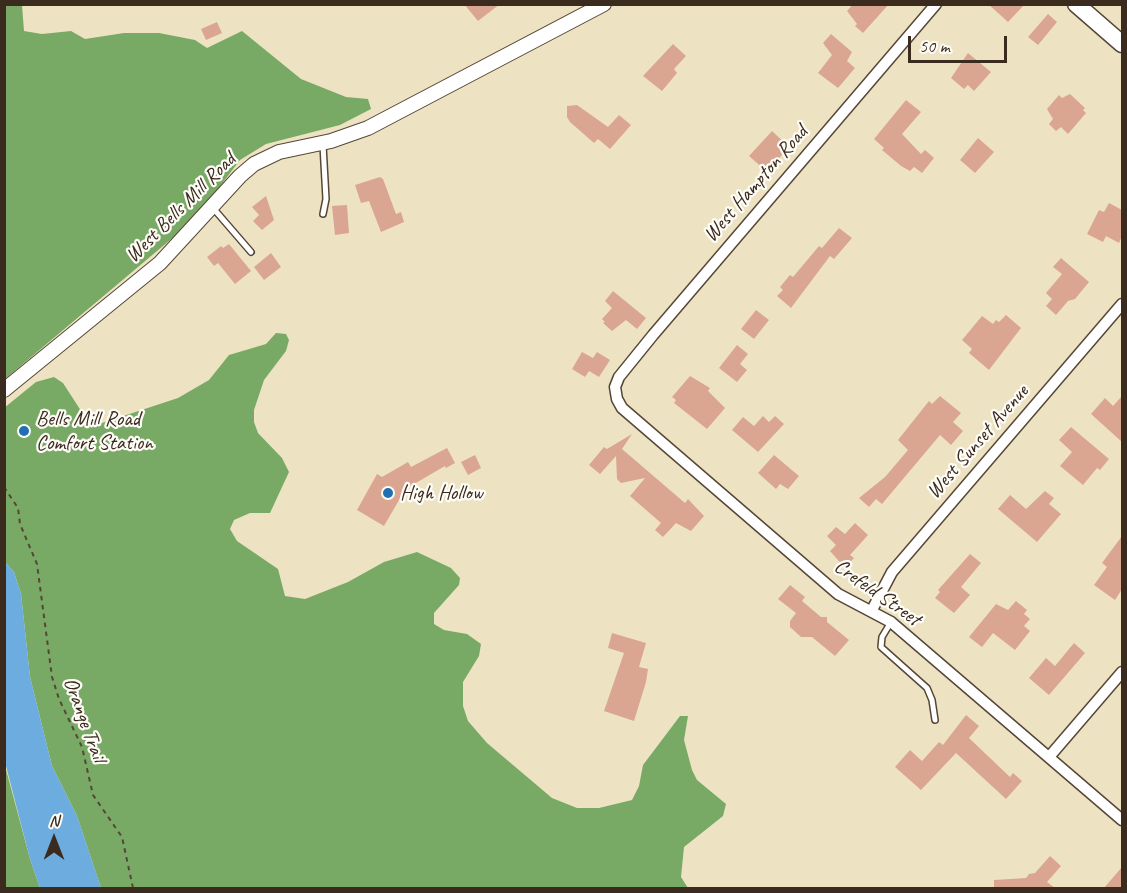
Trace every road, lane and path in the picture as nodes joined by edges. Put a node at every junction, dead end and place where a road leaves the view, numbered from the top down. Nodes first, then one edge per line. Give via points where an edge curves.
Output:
1 (604, 4) edge
2 (936, 4) edge
3 (1076, 4) edge
4 (1122, 44) edge
5 (322, 143) junction
6 (212, 207) junction
7 (323, 214) dead end
8 (251, 252) dead end
9 (1122, 304) edge
10 (4, 390) edge
11 (615, 393) joint
12 (4, 487) edge
13 (872, 610) junction
14 (891, 622) junction
15 (1122, 672) edge
16 (935, 720) dead end
17 (1049, 757) junction
18 (1122, 820) edge
19 (133, 888) edge

1 - 5 street, West Bells Mill Road via 382,122
2 - 11 street, West Hampton Road via 653,335 619,377
3 - 4 main road
5 - 6 street, West Bells Mill Road via 287,149 262,159
5 - 7 lane via 326,199
6 - 8 lane
6 - 10 street, West Bells Mill Road via 160,263
9 - 13 street, West Sunset Avenue via 892,573
11 - 13 street, Crefeld Street via 622,408 838,594
12 - 19 path, Orange Trail via 18,508 20,524 37,564 52,677 59,699 82,747 93,795 122,837
13 - 14 street, Crefeld Street
14 - 16 lane via 881,647 927,688
14 - 17 street, Crefeld Street
15 - 17 street
17 - 18 street, Crefeld Street

